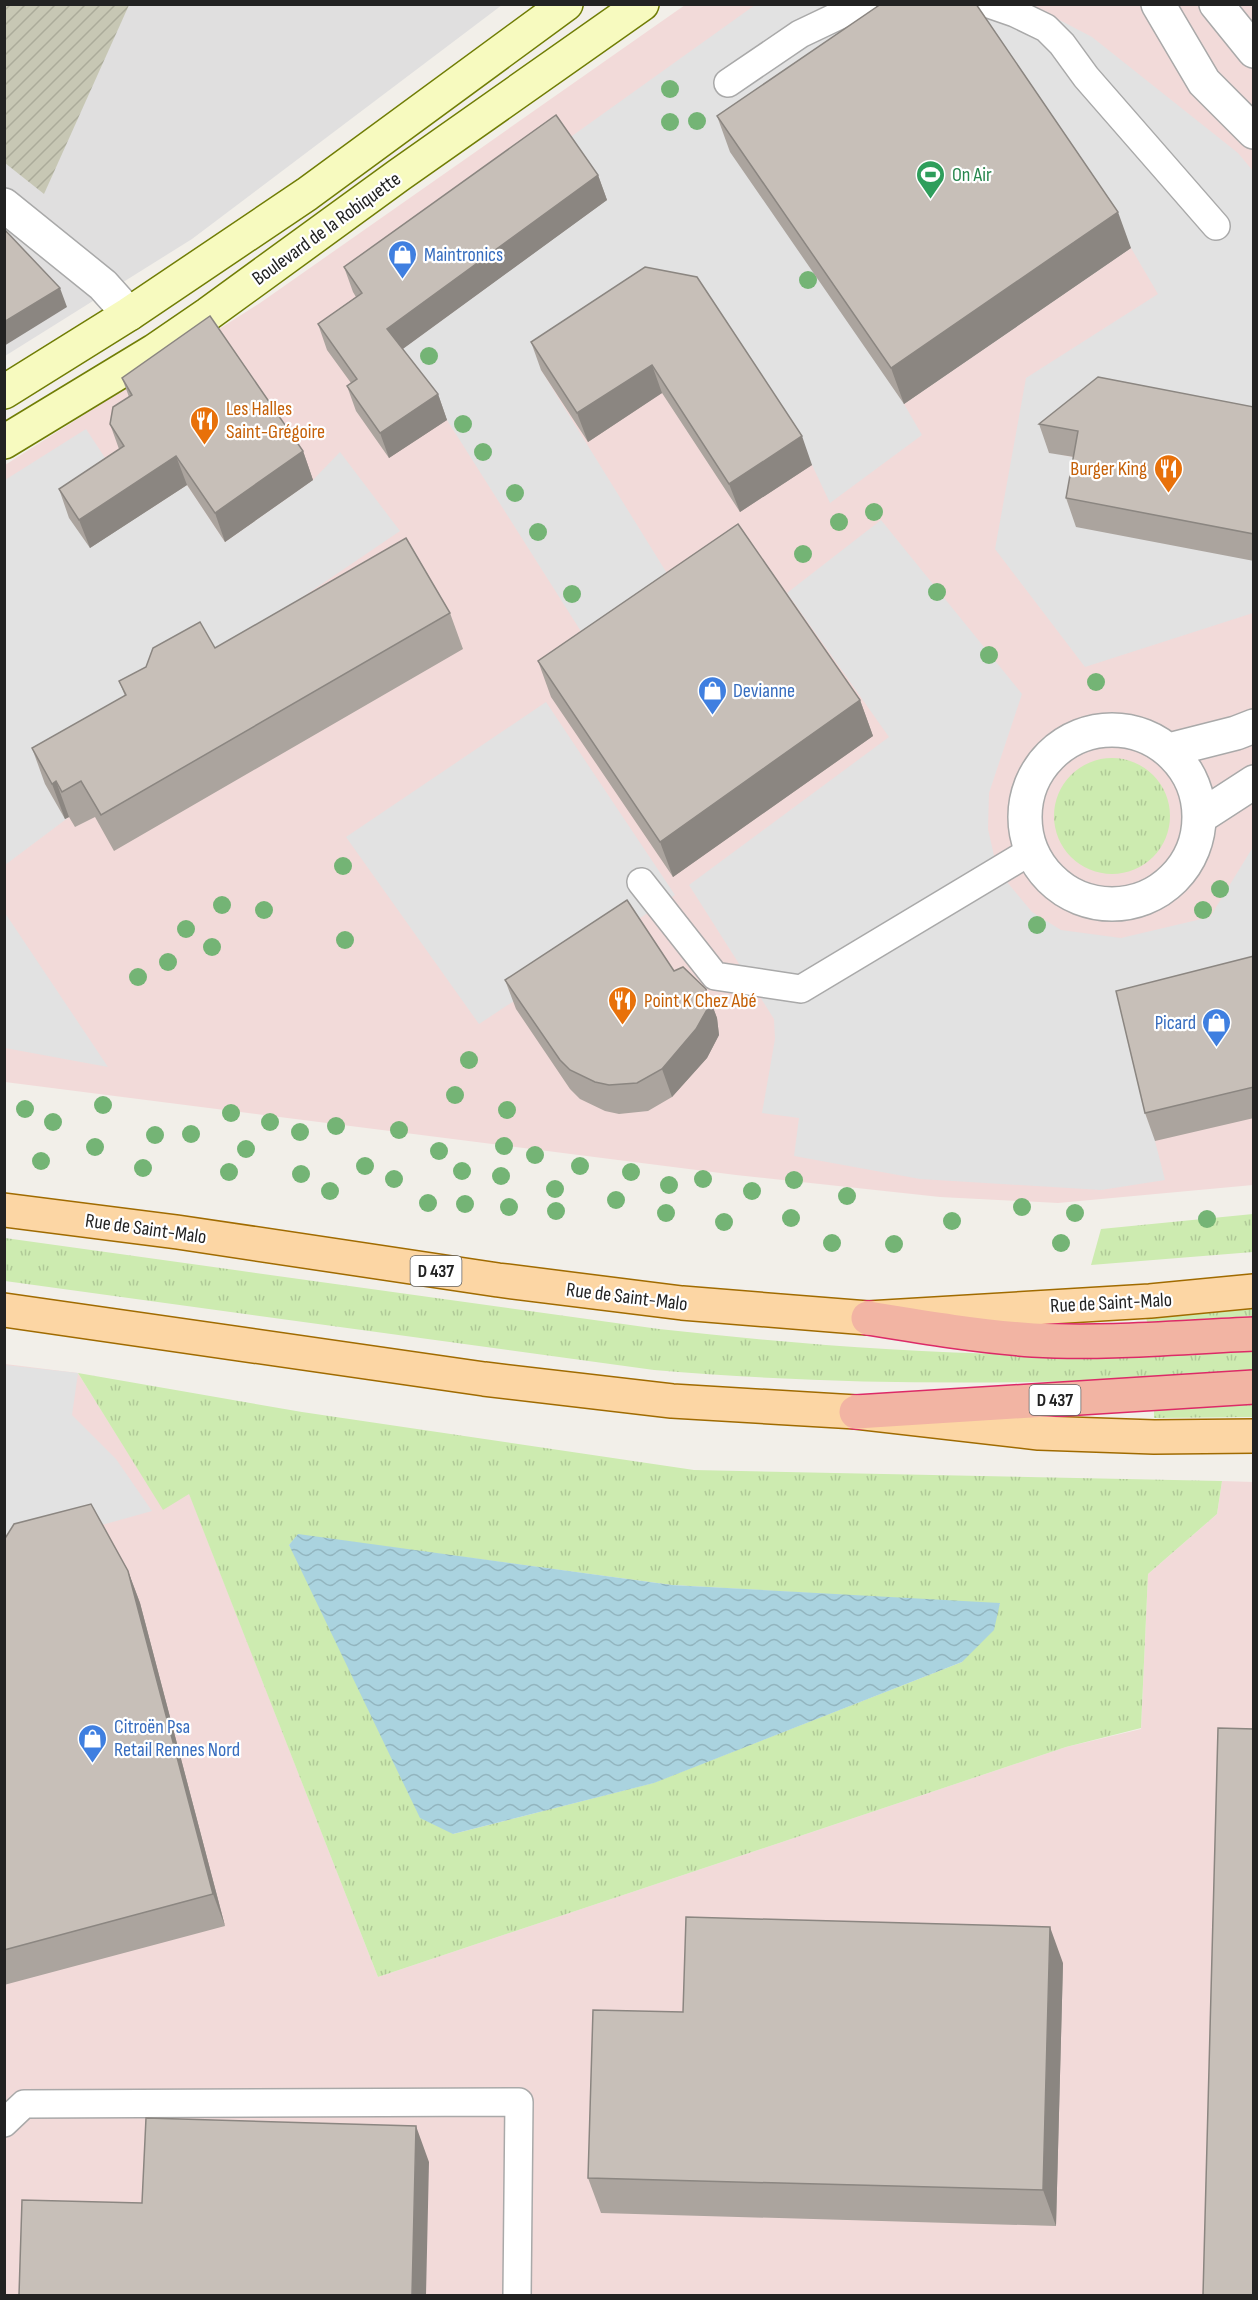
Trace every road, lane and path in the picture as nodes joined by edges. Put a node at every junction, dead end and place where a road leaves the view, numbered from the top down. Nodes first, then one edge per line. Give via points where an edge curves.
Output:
1 (566, 4) edge
2 (642, 4) edge
3 (863, 4) edge
4 (989, 4) edge
5 (1158, 4) edge
6 (1216, 4) edge
7 (1254, 51) edge
8 (728, 83) dead end
9 (1254, 132) edge
10 (4, 205) edge
11 (1216, 226) dead end
12 (129, 314) junction
13 (4, 392) edge
14 (4, 442) edge
15 (1254, 726) edge
16 (1169, 750) junction
17 (1254, 782) edge
18 (1200, 817) junction
19 (1031, 851) junction
20 (641, 882) dead end
21 (4, 1210) edge
22 (1254, 1291) edge
23 (4, 1310) edge
24 (868, 1318) junction
25 (1254, 1334) edge
26 (1254, 1388) edge
27 (856, 1412) junction
28 (1254, 1436) edge
29 (4, 2122) edge
30 (517, 2295) edge

1 - 12 main road, Boulevard de la Robiquette via 307,194
2 - 14 main road, Boulevard de la Robiquette via 208,314
3 - 8 lane via 800,34
4 - 11 lane via 1046,28
5 - 9 street via 1204,82
6 - 7 street
10 - 12 street via 103,285
12 - 13 main road, Boulevard de la Robiquette
15 - 16 street
16 - 18 street via 1186,768 1196,792
16 - 19 street via 1141,734 1106,730 1072,739 1051,754 1035,774 1027,799 1024,825
17 - 18 street
18 - 19 street via 1196,843 1185,866 1168,885 1146,898 1122,904 1095,903 1068,893 1046,875
19 - 20 lane via 801,989 715,976
21 - 24 main road, Rue de Saint-Malo / D 437 via 509,1282 682,1303
22 - 24 main road, Rue de Saint-Malo
23 - 27 main road, D 437 via 507,1382 672,1401
24 - 25 highway, D 437 via 1035,1340
26 - 27 highway, D 437
27 - 28 main road via 1039,1433
29 - 30 lane via 24,2104 519,2102

